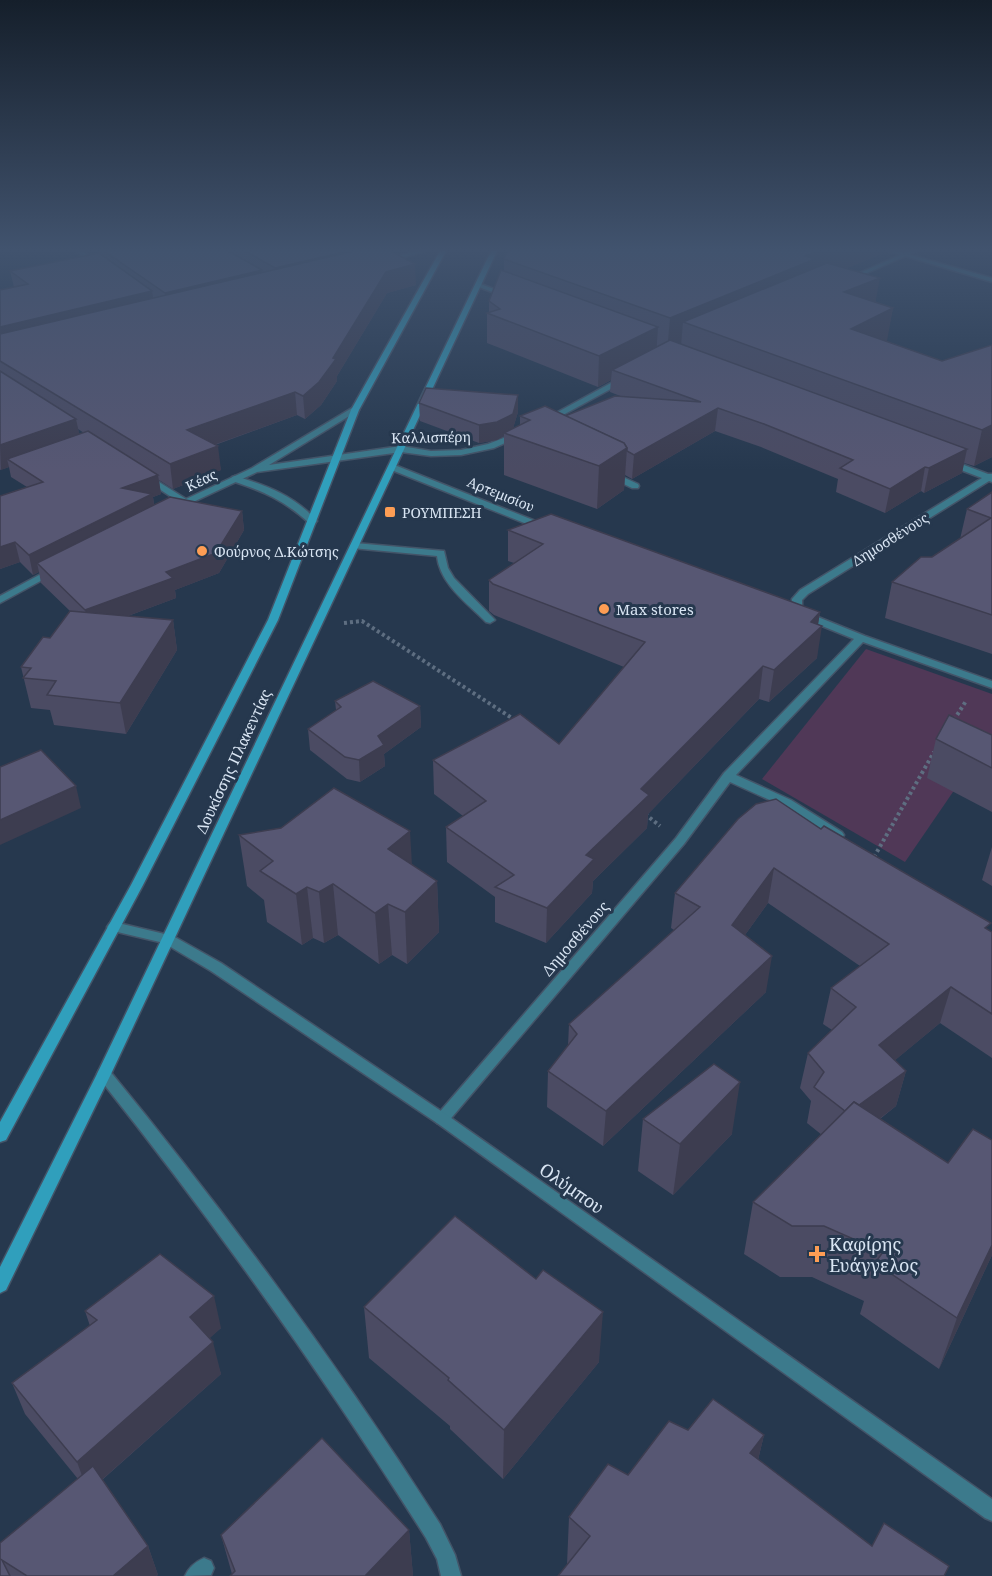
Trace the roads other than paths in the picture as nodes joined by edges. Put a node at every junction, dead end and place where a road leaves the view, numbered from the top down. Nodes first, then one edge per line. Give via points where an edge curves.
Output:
1 (403, 325) edge
2 (459, 325) edge
3 (628, 377) edge
4 (356, 410) junction
5 (535, 427) edge
6 (524, 432) edge
7 (400, 449) junction
8 (337, 457) junction
9 (944, 461) edge
10 (392, 467) junction
11 (255, 470) junction
12 (605, 471) edge
13 (139, 473) edge
14 (991, 477) edge
15 (235, 479) junction
16 (635, 486) dead end
17 (186, 502) junction
18 (168, 512) edge
19 (312, 521) junction
20 (557, 532) edge
21 (355, 546) junction
22 (59, 567) edge
23 (0, 600) edge
24 (781, 610) edge
25 (801, 611) junction
26 (490, 620) dead end
27 (861, 638) junction
28 (992, 685) edge
29 (728, 776) junction
30 (873, 858) edge
31 (114, 927) junction
32 (168, 939) junction
33 (104, 1074) junction
34 (442, 1119) junction
35 (0, 1136) edge
36 (0, 1285) edge
37 (992, 1511) edge
38 (452, 1576) edge

1 - 4 main road, Δουκίσσης Πλακεντίας
2 - 7 main road, Δουκίσσης Πλακεντίας
3 - 5 street
4 - 8 main road, Δουκίσσης Πλακεντίας
4 - 11 street, Κέας
6 - 7 street, Καλλισπέρη via 476,450 419,453
7 - 8 street, Καλλισπέρη
7 - 10 main road, Δουκίσσης Πλακεντίας
8 - 11 street, Κέας
8 - 19 main road, Δουκίσσης Πλακεντίας
9 - 14 street
10 - 20 street, Αρτεμισίου
10 - 21 main road, Δουκίσσης Πλακεντίας
11 - 15 street, Κέας
12 - 16 street
13 - 17 street
14 - 25 street, Δημοσθένους via 804,592 797,599
15 - 17 street, Κέας
15 - 19 street via 278,493
17 - 18 street, Κέας
19 - 31 main road, Δουκίσσης Πλακεντίας via 273,620
21 - 26 street via 441,553 450,580
21 - 32 main road, Δουκίσσης Πλακεντίας
22 - 23 street
24 - 25 street
25 - 27 street
27 - 28 street
27 - 29 street, Δημοσθένους
29 - 30 street via 802,812
29 - 34 street, Δημοσθένους via 680,841
31 - 32 street, Ολύμπου
31 - 35 main road, Δουκίσσης Πλακεντίας
32 - 33 main road, Δουκίσσης Πλακεντίας
32 - 34 street, Ολύμπου
33 - 36 main road, Δουκίσσης Πλακεντίας
33 - 38 street via 193,1183 268,1284 366,1426 442,1548
34 - 37 street, Ολύμπου

